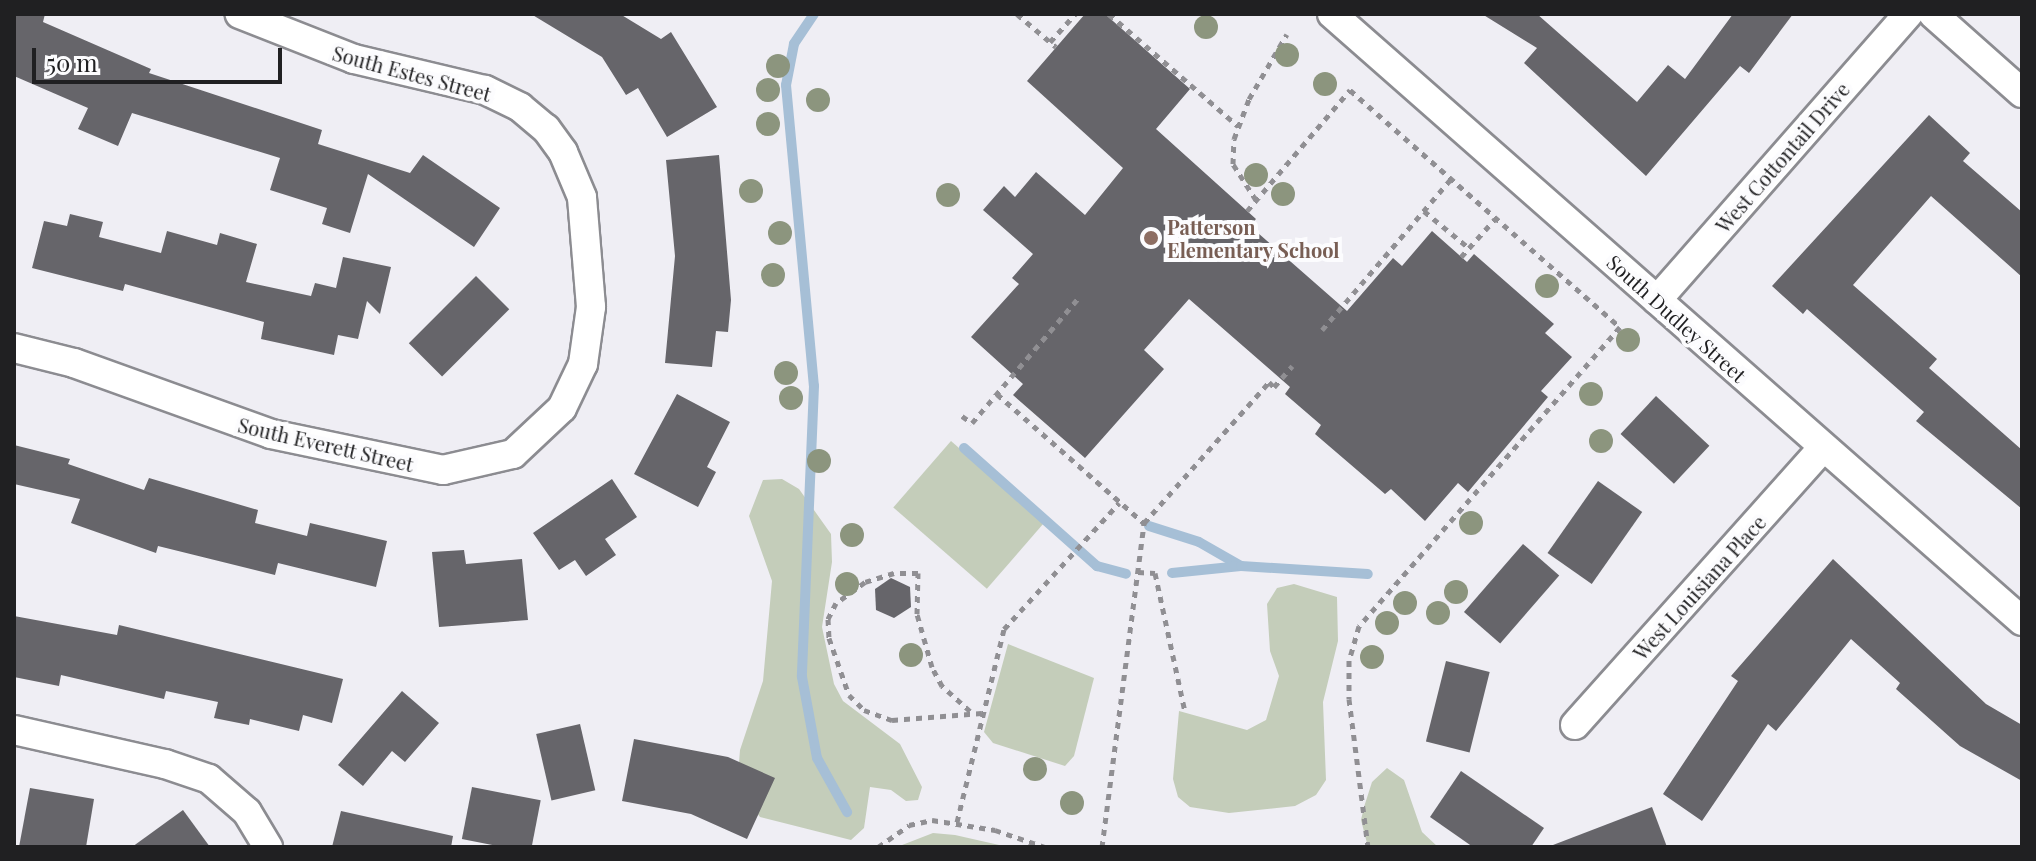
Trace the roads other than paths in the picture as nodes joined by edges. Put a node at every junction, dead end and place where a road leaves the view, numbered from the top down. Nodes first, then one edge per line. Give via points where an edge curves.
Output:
1 (240, 14) edge
2 (1332, 14) edge
3 (1908, 14) edge
4 (1933, 14) edge
5 (2022, 93) edge
6 (1657, 300) junction
7 (588, 345) joint
8 (14, 348) edge
9 (1822, 449) junction
10 (2022, 621) edge
11 (1575, 725) dead end
12 (14, 730) edge
13 (268, 847) edge

1 - 7 street, South Estes Street via 354,59 485,90 540,123 563,152 582,197 591,307
2 - 6 street, South Dudley Street
3 - 6 street, West Cottontail Drive
4 - 5 street
6 - 9 street, South Dudley Street
7 - 8 street, South Everett Street via 562,408 528,443 491,462 443,470 271,434 74,363
9 - 10 street, South Dudley Street
9 - 11 street, West Louisiana Place
12 - 13 street via 209,779 247,812

